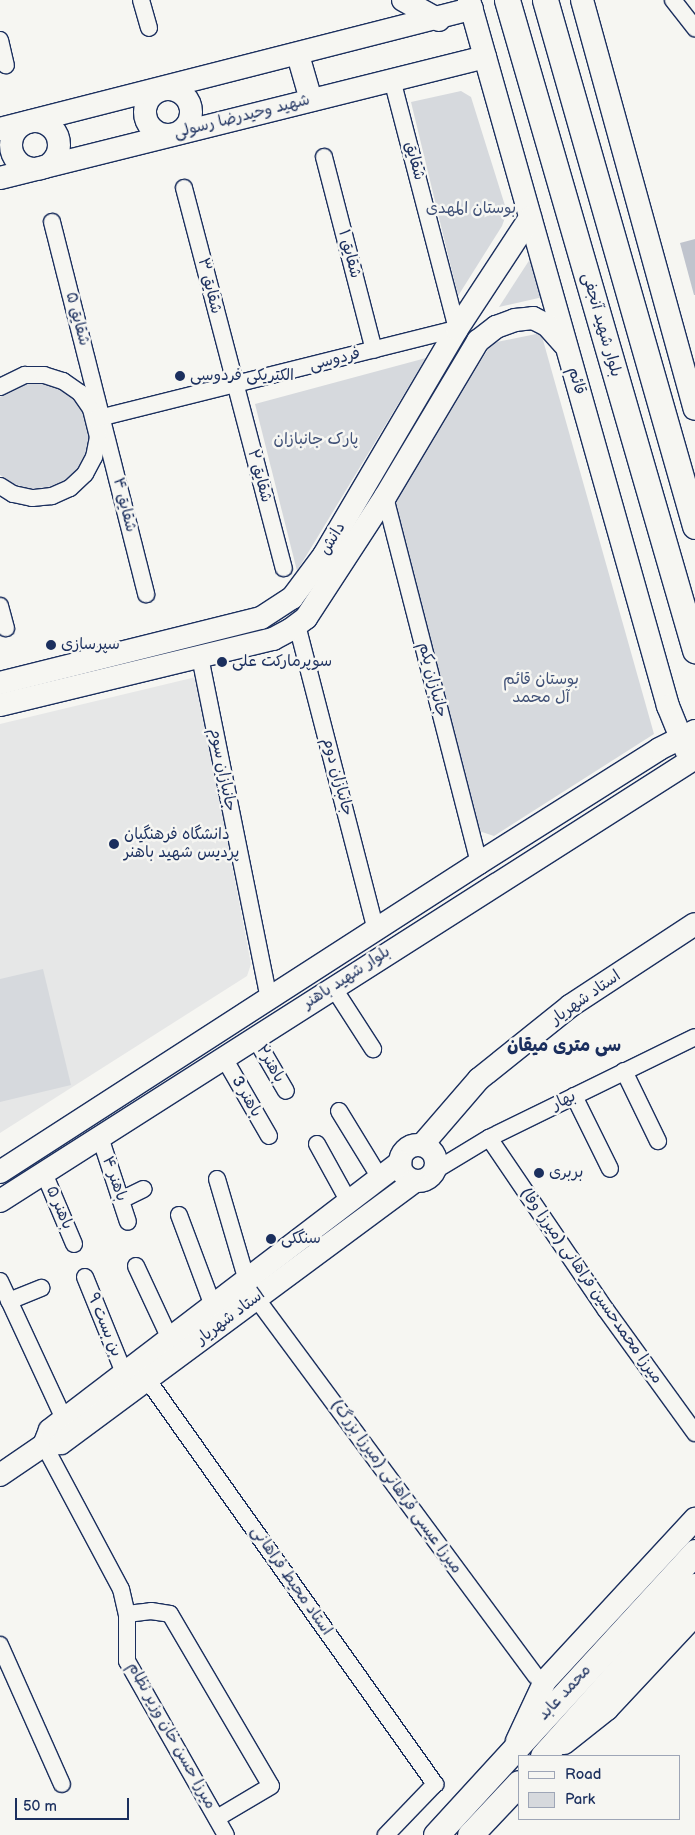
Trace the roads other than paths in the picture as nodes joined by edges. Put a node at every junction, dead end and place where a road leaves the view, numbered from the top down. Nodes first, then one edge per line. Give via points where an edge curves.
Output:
1 (141, 0) edge
2 (403, 0) edge
3 (507, 0) edge
4 (544, 0) edge
5 (582, 0) edge
6 (673, 0) edge
7 (470, 5) edge
8 (439, 20) junction
9 (149, 28) dead end
10 (695, 28) edge
11 (0, 40) edge
12 (298, 54) junction
13 (485, 57) junction
14 (6, 65) dead end
15 (392, 80) junction
16 (162, 90) junction
17 (311, 100) junction
18 (27, 123) junction
19 (0, 129) edge
20 (171, 135) junction
21 (324, 157) dead end
22 (39, 168) junction
23 (0, 178) edge
24 (184, 188) dead end
25 (530, 218) junction
26 (52, 222) dead end
27 (457, 329) junction
28 (478, 341) junction
29 (567, 347) junction
30 (374, 350) junction
31 (234, 384) junction
32 (0, 387) edge
33 (695, 409) edge
34 (99, 418) junction
35 (0, 486) edge
36 (385, 497) junction
37 (695, 526) edge
38 (284, 568) dead end
39 (146, 594) dead end
40 (0, 606) edge
41 (297, 625) junction
42 (6, 628) dead end
43 (695, 650) edge
44 (200, 657) junction
45 (0, 683) edge
46 (0, 705) edge
47 (688, 734) edge
48 (692, 758) edge
49 (616, 777) junction
50 (629, 797) junction
51 (479, 863) junction
52 (695, 924) edge
53 (376, 930) junction
54 (333, 987) junction
55 (269, 1000) junction
56 (695, 1036) edge
57 (255, 1038) junction
58 (374, 1049) dead end
59 (224, 1058) junction
60 (624, 1071) junction
61 (286, 1091) dead end
62 (574, 1096) junction
63 (339, 1111) dead end
64 (269, 1136) dead end
65 (100, 1137) junction
66 (489, 1138) junction
67 (658, 1141) dead end
68 (317, 1144) dead end
69 (422, 1145) junction
70 (400, 1162) junction
71 (610, 1169) dead end
72 (436, 1170) junction
73 (0, 1172) edge
74 (44, 1173) junction
75 (380, 1178) junction
76 (218, 1179) dead end
77 (415, 1181) junction
78 (144, 1189) dead end
79 (121, 1200) junction
80 (0, 1201) edge
81 (349, 1202) junction
82 (179, 1215) dead end
83 (128, 1222) dead end
84 (74, 1244) dead end
85 (136, 1266) dead end
86 (84, 1277) dead end
87 (0, 1281) edge
88 (42, 1288) dead end
89 (252, 1289) junction
90 (9, 1301) junction
91 (213, 1306) junction
92 (170, 1339) junction
93 (136, 1372) junction
94 (64, 1419) junction
95 (695, 1433) edge
96 (44, 1445) junction
97 (0, 1475) edge
98 (695, 1519) edge
99 (695, 1552) edge
100 (695, 1586) edge
101 (127, 1614) junction
102 (695, 1615) edge
103 (0, 1645) edge
104 (536, 1676) dead end
105 (512, 1751) junction
106 (545, 1755) edge
107 (549, 1755) edge
108 (62, 1784) dead end
109 (518, 1784) edge
110 (459, 1810) junction
111 (217, 1818) junction
112 (474, 1831) edge
113 (226, 1835) edge
114 (386, 1835) edge
115 (436, 1835) edge

1 - 9 street
2 - 8 street
3 - 43 main road, بلوار شهید آنجفی
4 - 37 main road
5 - 33 street
6 - 10 street
7 - 8 street
7 - 13 street, قائم
8 - 12 street
11 - 14 street
12 - 16 street
12 - 17 street
13 - 15 street, شهید وحیدرضا رسولی
13 - 25 street, قائم
15 - 17 street, شهید وحیدرضا رسولی
15 - 27 street, شقایق
16 - 18 street
16 - 20 street via 149,98 146,121 156,132
16 - 20 street via 177,91 190,108 188,122
17 - 20 street, شهید وحیدرضا رسولی
18 - 19 street
18 - 22 street via 15,132 11,147 23,166
18 - 22 street via 42,123 58,139 52,161
20 - 22 street, شهید وحیدرضا رسولی
21 - 30 street, شقایق ۱
22 - 23 street, شهید وحیدرضا رسولی
24 - 31 street, شقایق ۳
25 - 27 street, دانش
25 - 29 street, قائم
26 - 34 street, شقایق ۵
27 - 28 street
27 - 30 street, فردوسی
27 - 45 street, دانش via 324,555 280,609 261,618
28 - 29 street via 496,327 533,318 547,325
28 - 36 street, دانش
29 - 47 street, قائم via 668,706
30 - 31 street, فردوسی
31 - 34 street, فردوسی
31 - 38 street, شقایق ۲
32 - 34 street via 25,375 44,375 63,381 80,393
34 - 35 street via 94,457 85,474 70,488 52,496 32,498 13,494
34 - 39 street, شقایق ۴
36 - 41 street, دانش via 306,618
36 - 51 street, جانبازان یکم
40 - 42 street
41 - 44 street, دانش via 273,638
41 - 53 street, جانبازان دوم
44 - 46 street, دانش
44 - 55 street, جانبازان سوم
47 - 48 street, قائم
47 - 49 street, بلوار شهید باهنر
48 - 50 street, بلوار شهید باهنر
49 - 50 street via 628,779 632,784
49 - 51 street, بلوار شهید باهنر
50 - 54 street, بلوار شهید باهنر
51 - 53 street, بلوار شهید باهنر
52 - 69 street, استاد شهریار via 570,1006 479,1079
53 - 55 street, بلوار شهید باهنر
54 - 57 street, بلوار شهید باهنر
54 - 58 street
55 - 73 street, بلوار شهید باهنر
56 - 60 street, بهار
57 - 59 street, بلوار شهید باهنر
57 - 61 street, باهنر۲
59 - 64 street, باهنر 3
59 - 65 street, بلوار شهید باهنر
60 - 62 street, بهار
60 - 67 street
62 - 66 street, بهار
62 - 71 street
63 - 75 street
65 - 74 street, بلوار شهید باهنر
65 - 79 street, باهنر ۴
66 - 72 street, بهار
66 - 95 street, میرزا محمدحسین فراهانی (میرزا وفا) via 606,1310
68 - 81 street
69 - 70 street via 410,1147
69 - 72 street via 436,1157
70 - 75 street, استاد شهریار
70 - 77 street via 404,1174
72 - 77 street via 427,1179
74 - 80 street, بلوار شهید باهنر
74 - 84 street, باهنر ۵
75 - 81 street, استاد شهریار
76 - 89 street
77 - 89 street, استاد شهریار
78 - 79 street
79 - 83 street, باهنر ۴
81 - 89 street, استاد شهریار
82 - 91 street
85 - 92 street
86 - 93 street, بن بست ۹
87 - 90 street
88 - 90 street
89 - 91 street, استاد شهریار
89 - 93 street, استاد شهریار
89 - 104 street, میرزا عیسی فراهانی (میرزا بزرگ)
90 - 94 street
91 - 92 street, استاد شهریار
92 - 93 street, استاد شهریار
93 - 94 street, استاد شهریار
93 - 96 street, استاد شهریار via 61,1443
93 - 114 street, استاد محیط فراهانی via 435,1784
94 - 96 street, استاد شهریار via 50,1430
96 - 97 street, استاد شهریار
96 - 101 street, میرزا حسن خان وزیر نظام via 121,1589
98 - 105 street via 545,1681
99 - 105 main road, محمد عابد
100 - 106 main road, محمد عابد
101 - 111 street, میرزا حسن خان وزیر نظام via 128,1661
101 - 111 street via 151,1611 170,1614 271,1786
102 - 107 street via 607,1709
103 - 108 street
105 - 110 main road, محمد عابد
109 - 112 main road
110 - 112 main road
110 - 115 main road, محمد عابد
111 - 113 street, میرزا حسن خان وزیر نظام

